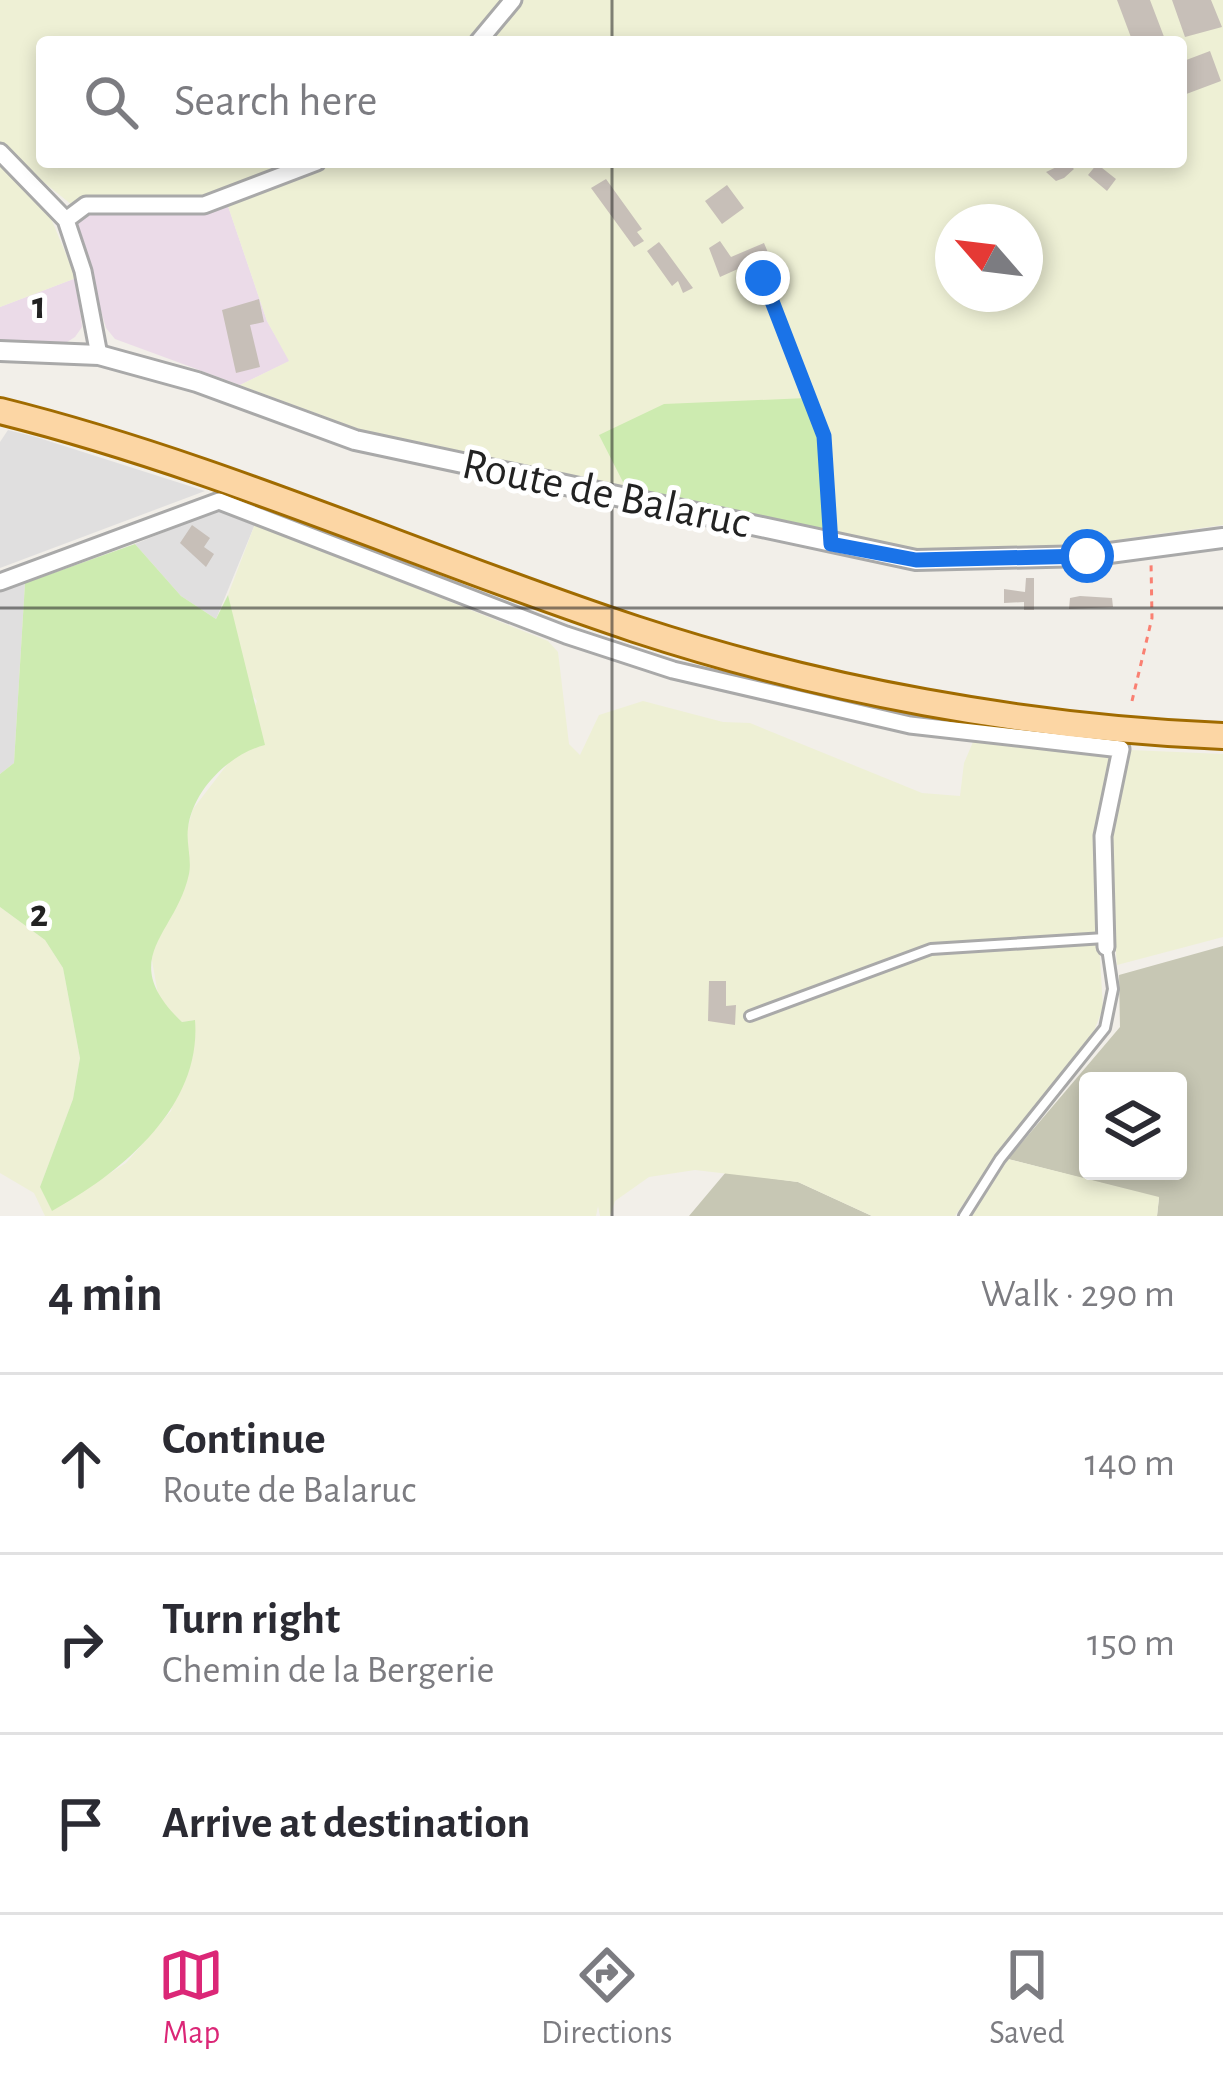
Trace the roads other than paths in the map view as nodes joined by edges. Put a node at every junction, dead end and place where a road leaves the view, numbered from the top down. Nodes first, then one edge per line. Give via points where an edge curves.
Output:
1 (513, 0) edge
2 (483, 36) edge
3 (0, 152) edge
4 (301, 168) edge
5 (66, 220) junction
6 (0, 351) edge
7 (98, 355) junction
8 (0, 411) edge
9 (1223, 538) edge
10 (0, 582) edge
11 (1223, 736) edge
12 (1106, 942) junction
13 (750, 1016) dead end
14 (964, 1216) edge

1 - 2 street
3 - 5 street
4 - 5 street via 204,205 107,202
5 - 7 street
6 - 7 street, Route de Balaruc
7 - 9 street, Route de Balaruc via 355,440 831,544 944,561 1151,550
8 - 11 main road via 199,471 690,645 952,705
10 - 12 street via 219,500 673,670 910,725 1121,749 1103,836
12 - 13 lane via 931,949
12 - 14 lane via 1113,989 1105,1028

